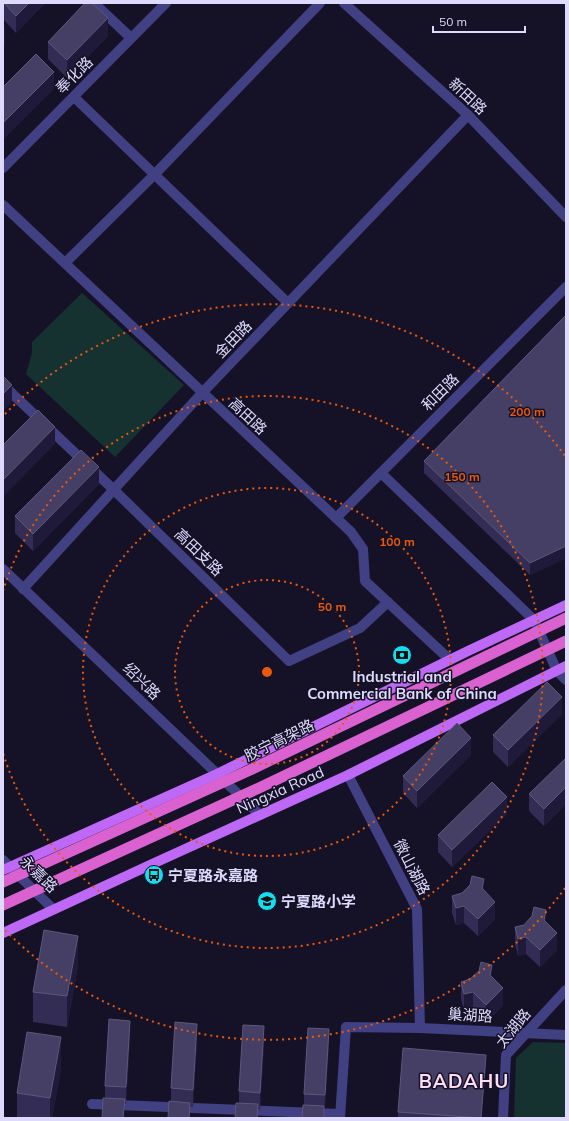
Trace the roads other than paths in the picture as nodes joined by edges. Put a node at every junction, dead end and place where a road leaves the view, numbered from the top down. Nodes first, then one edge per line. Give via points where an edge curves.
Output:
1 (94, 3) edge
2 (166, 3) edge
3 (320, 3) edge
4 (344, 3) edge
5 (132, 38) junction
6 (74, 97) junction
7 (468, 115) junction
8 (3, 168) edge
9 (155, 174) junction
10 (3, 205) edge
11 (566, 217) edge
12 (65, 264) junction
13 (566, 287) edge
14 (288, 303) junction
15 (3, 385) edge
16 (202, 393) junction
17 (381, 473) junction
18 (114, 490) junction
19 (336, 518) junction
20 (3, 569) edge
21 (23, 589) junction
22 (388, 602) junction
23 (566, 605) edge
24 (566, 618) edge
25 (534, 620) junction
26 (566, 642) edge
27 (450, 660) junction
28 (566, 666) edge
29 (556, 671) junction
30 (566, 680) edge
31 (217, 774) junction
32 (348, 775) junction
33 (260, 815) junction
34 (5, 866) edge
35 (3, 882) edge
36 (3, 905) edge
37 (53, 909) junction
38 (3, 933) edge
39 (566, 990) edge
40 (420, 1028) junction
41 (526, 1033) junction
42 (566, 1035) edge
43 (92, 1104) dead end
44 (340, 1116) edge
45 (503, 1118) edge

1 - 5 street
2 - 5 street, 奉化路
3 - 9 street
4 - 7 street, 新田路
5 - 6 street, 奉化路
6 - 8 street, 奉化路
6 - 9 street
7 - 11 street, 新田路
7 - 14 street, 金田路
9 - 12 street
9 - 14 street
10 - 12 street, 高田路
12 - 16 street, 高田路
13 - 17 street, 和田路
14 - 16 street, 金田路
15 - 18 street, 高田支路
16 - 18 street, 金田路
16 - 19 street, 高田路
17 - 19 street, 和田路
17 - 25 street
18 - 21 street, 金田路
18 - 22 street, 高田支路 via 289,661 360,628
19 - 22 street, 高田路 via 351,532 363,550 364,580
20 - 21 street, 绍兴路
21 - 31 street, 绍兴路
22 - 27 street, 高田路
23 - 25 main road
24 - 35 highway, 胶宁高架路 via 250,770
25 - 27 main road
25 - 29 street
26 - 36 highway
27 - 31 main road
28 - 29 main road, Ningxia Road
29 - 30 street
29 - 32 main road, Ningxia Road
31 - 33 street, 绍兴路
31 - 34 main road
32 - 33 main road, Ningxia Road
32 - 40 street, 微山湖路 via 417,909
33 - 37 main road, Ningxia Road
34 - 37 street, 永嘉路
37 - 38 main road, Ningxia Road
39 - 41 street, 太湖路
40 - 41 street, 巢湖路
40 - 44 street, 巢湖路 via 346,1027
41 - 42 street, 巢湖路
41 - 45 street, 太湖路 via 506,1055
43 - 44 street

